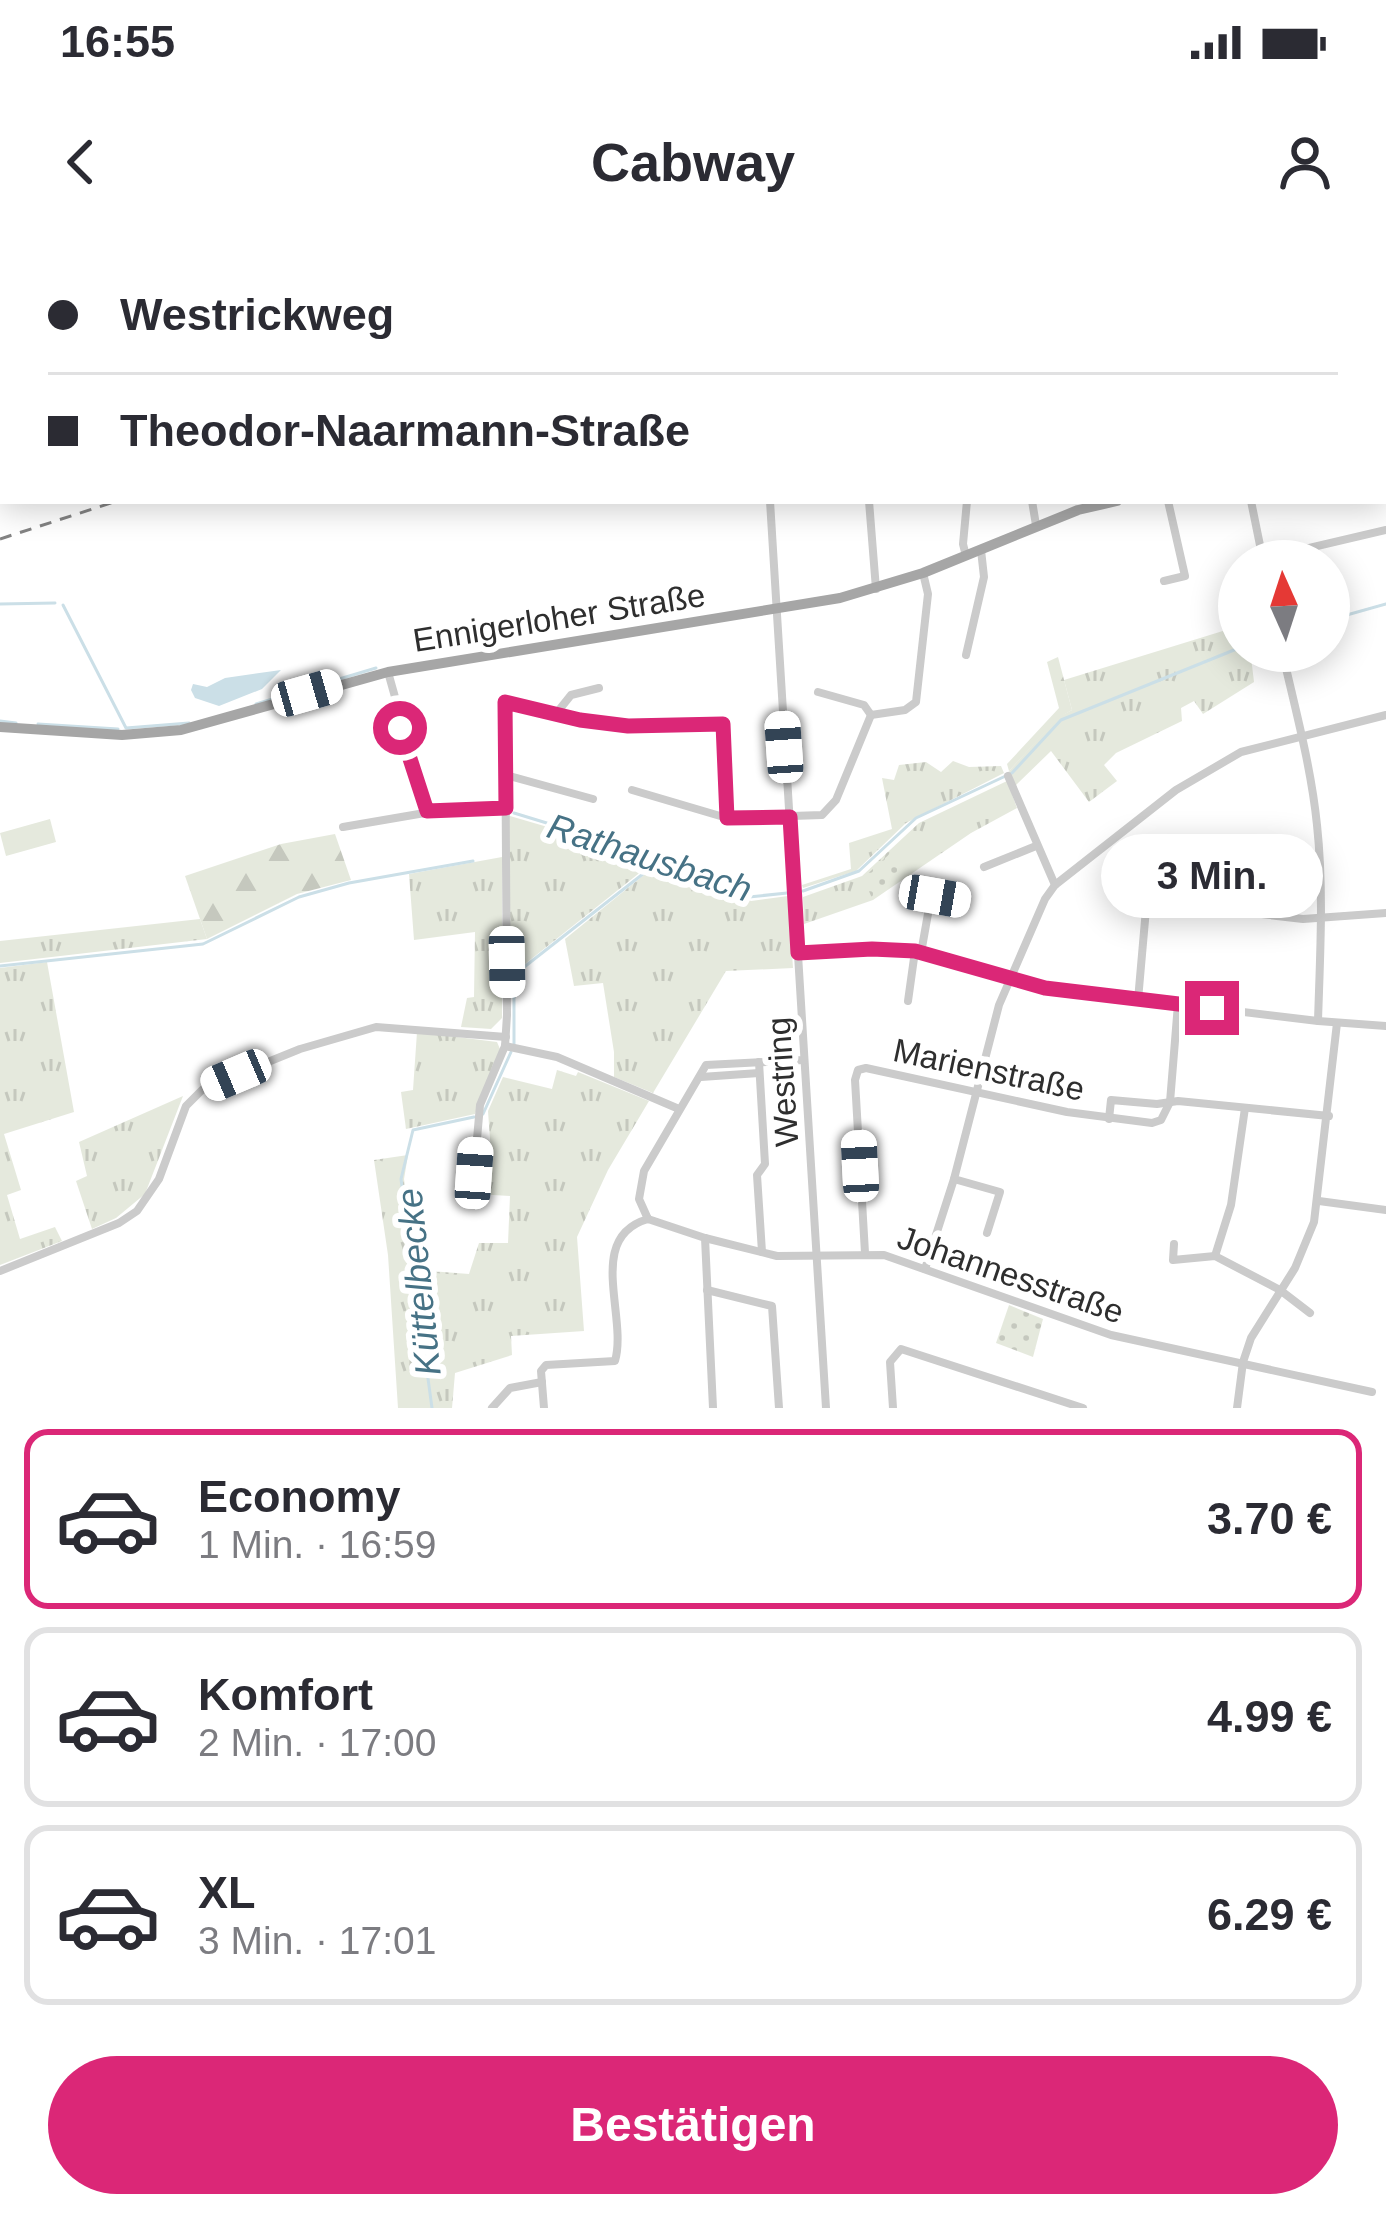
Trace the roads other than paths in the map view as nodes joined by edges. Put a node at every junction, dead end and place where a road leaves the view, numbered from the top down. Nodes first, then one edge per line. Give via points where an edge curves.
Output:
1 (770, 504) edge
2 (869, 504) edge
3 (968, 504) edge
4 (1032, 504) edge
5 (1105, 504) edge
6 (1169, 504) edge
7 (1252, 504) edge
8 (1036, 525) junction
9 (1386, 530) edge
10 (1259, 540) edge
11 (1345, 540) edge
12 (981, 550) junction
13 (966, 556) junction
14 (923, 573) junction
15 (1164, 581) dead end
16 (876, 589) junction
17 (776, 608) junction
18 (967, 656) dead end
19 (388, 672) junction
20 (1287, 672) edge
21 (599, 688) dead end
22 (818, 692) dead end
23 (555, 715) junction
24 (871, 715) junction
25 (1386, 715) edge
26 (0, 727) edge
27 (1301, 735) junction
28 (506, 775) junction
29 (1008, 776) dead end
30 (632, 790) dead end
31 (593, 799) dead end
32 (506, 808) junction
33 (427, 811) junction
34 (790, 817) junction
35 (727, 818) junction
36 (343, 827) dead end
37 (1036, 846) junction
38 (984, 867) dead end
39 (1231, 874) dead end
40 (1055, 885) junction
41 (960, 900) dead end
42 (1227, 910) junction
43 (1386, 913) edge
44 (1321, 919) junction
45 (918, 952) junction
46 (798, 953) junction
47 (1010, 977) junction
48 (1138, 1000) junction
49 (908, 1001) dead end
50 (1178, 1004) junction
51 (1318, 1021) junction
52 (1336, 1023) junction
53 (1386, 1026) edge
54 (506, 1042) junction
55 (804, 1060) junction
56 (759, 1068) junction
57 (977, 1094) junction
58 (1170, 1102) junction
59 (1245, 1108) junction
60 (679, 1109) junction
61 (1329, 1115) junction
62 (1109, 1118) junction
63 (474, 1173) dead end
64 (954, 1179) junction
65 (1319, 1201) junction
66 (1386, 1210) edge
67 (648, 1220) junction
68 (987, 1233) dead end
69 (705, 1238) junction
70 (1174, 1244) dead end
71 (763, 1252) junction
72 (866, 1252) junction
73 (1215, 1256) junction
74 (817, 1257) junction
75 (925, 1269) junction
76 (0, 1271) edge
77 (706, 1290) junction
78 (1280, 1290) junction
79 (1310, 1313) dead end
80 (1243, 1362) junction
81 (542, 1382) junction
82 (1372, 1392) dead end
83 (1028, 1393) junction
84 (492, 1408) edge
85 (544, 1408) edge
86 (713, 1408) edge
87 (779, 1408) edge
88 (826, 1408) edge
89 (892, 1408) edge
90 (1024, 1408) edge
91 (1083, 1408) edge
92 (1237, 1408) edge

1 - 17 street, Westring
2 - 16 street
3 - 13 street
4 - 8 street
5 - 8 main road, Ennigerloher Straße
6 - 15 street via 1185,576
7 - 10 street
8 - 12 main road, Ennigerloher Straße
9 - 11 street
12 - 13 main road, Ennigerloher Straße
12 - 18 street via 984,577
13 - 14 main road, Ennigerloher Straße
14 - 16 main road, Ennigerloher Straße
14 - 24 street via 928,594 916,702
16 - 17 main road, Ennigerloher Straße
17 - 19 main road, Ennigerloher Straße
17 - 34 street, Westring
19 - 26 main road, Ennigerloher Straße via 182,730
19 - 33 street
20 - 27 street
21 - 23 street via 571,695
22 - 24 street via 864,705
23 - 28 street via 505,702
23 - 35 street via 628,726 723,724
24 - 34 street via 829,811
25 - 27 street
27 - 40 street via 1209,770
27 - 44 street via 1317,819
28 - 31 street
28 - 32 street
29 - 37 street
30 - 35 street
32 - 33 street
32 - 54 street
33 - 36 street
34 - 35 street
34 - 46 street, Westring
37 - 38 street
37 - 40 street
39 - 42 street
40 - 47 street
41 - 45 street via 931,898
42 - 44 street
42 - 48 street via 1150,904
43 - 44 street
44 - 51 street
45 - 46 street
45 - 47 street
45 - 49 street
46 - 55 street, Westring
47 - 48 street
47 - 57 street
48 - 50 street
50 - 51 street
50 - 58 street
51 - 52 street
52 - 53 street
52 - 61 street
54 - 60 street
54 - 63 street via 481,1105
54 - 76 street via 400,1027 359,1030 204,1088 186,1106 159,1179 137,1211
55 - 56 street
55 - 74 street, Westring
56 - 60 street via 706,1066
56 - 71 street
57 - 62 street, Marienstraße
57 - 64 street
57 - 72 street, Marienstraße via 858,1070
58 - 59 street, Marienstraße
58 - 62 street, Marienstraße via 1152,1124
58 - 62 street, Marienstraße via 1111,1100
59 - 61 street, Marienstraße
59 - 73 street
60 - 67 street via 640,1184
61 - 65 street
64 - 68 street via 1000,1192
64 - 75 street
65 - 66 street
65 - 78 street via 1307,1244
67 - 69 street, Johannesstraße
67 - 81 street via 627,1228 615,1245 615,1361 545,1365
69 - 71 street, Johannesstraße
69 - 77 street
70 - 73 street via 1173,1259
71 - 74 street, Johannesstraße
72 - 74 street, Johannesstraße
72 - 75 street, Johannesstraße
73 - 78 street
74 - 88 street, Westring
75 - 80 street, Johannesstraße via 1111,1335
77 - 86 street
77 - 87 street via 772,1306
78 - 79 street
78 - 80 street
80 - 82 street, Johannesstraße
80 - 92 street
81 - 84 street via 510,1388
81 - 85 street
83 - 89 street via 901,1349 890,1362
83 - 90 street
83 - 91 street

